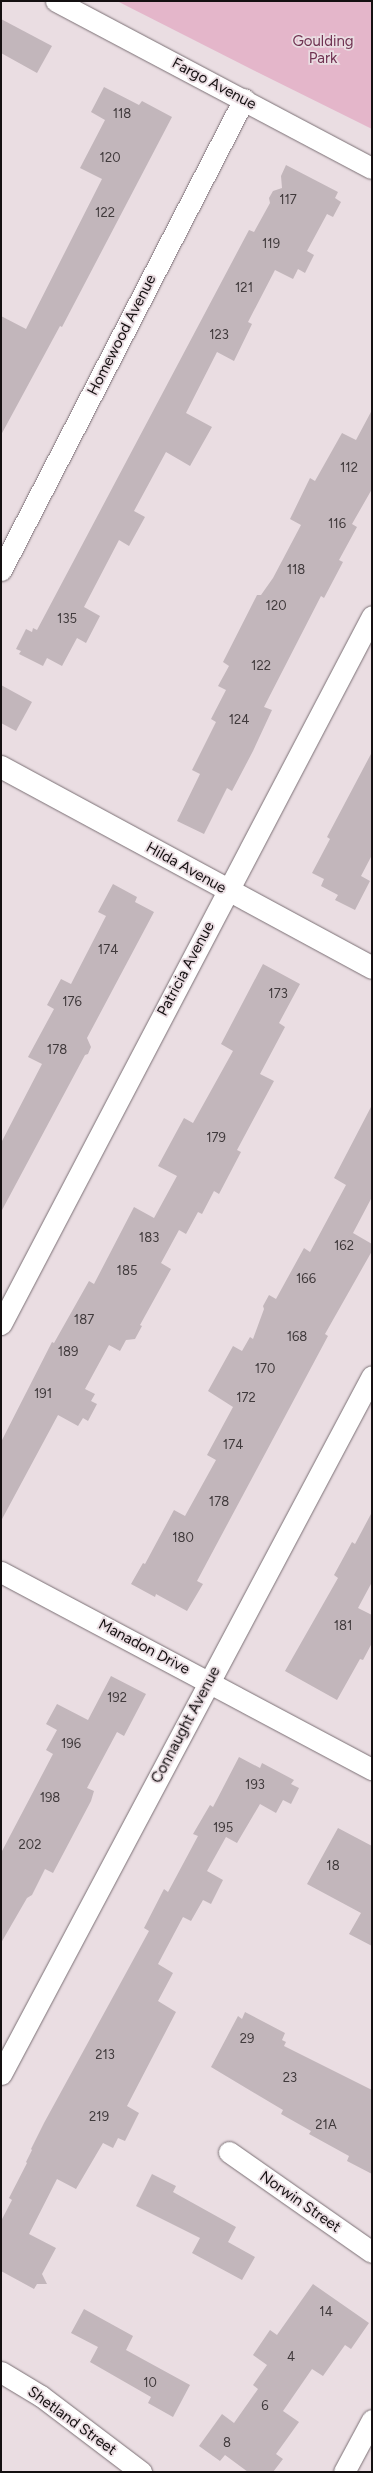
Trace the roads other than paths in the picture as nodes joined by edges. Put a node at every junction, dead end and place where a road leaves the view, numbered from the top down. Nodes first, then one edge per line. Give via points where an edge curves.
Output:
1 (56, 1) edge
2 (244, 99) junction
3 (372, 168) edge
4 (1, 570) edge
5 (372, 616) edge
6 (1, 767) edge
7 (227, 891) junction
8 (372, 968) edge
9 (1, 1324) edge
10 (372, 1376) edge
11 (1, 1572) edge
12 (209, 1682) junction
13 (372, 1769) edge
14 (1, 2074) edge
15 (229, 2152) dead end
16 (372, 2252) edge
17 (1, 2372) edge
18 (372, 2420) edge
19 (141, 2472) edge
20 (344, 2472) edge

1 - 2 street, Fargo Avenue
2 - 3 street, Fargo Avenue
2 - 4 street, Homewood Avenue
5 - 7 street, Patricia Avenue
6 - 7 street, Hilda Avenue
7 - 8 street, Hilda Avenue
7 - 9 street, Patricia Avenue
10 - 12 street, Connaught Avenue
11 - 12 street, Manadon Drive
12 - 13 street, Manadon Drive
12 - 14 street, Connaught Avenue
15 - 16 street, Norwin Street
17 - 19 street, Shetland Street via 41,2396
18 - 20 street

